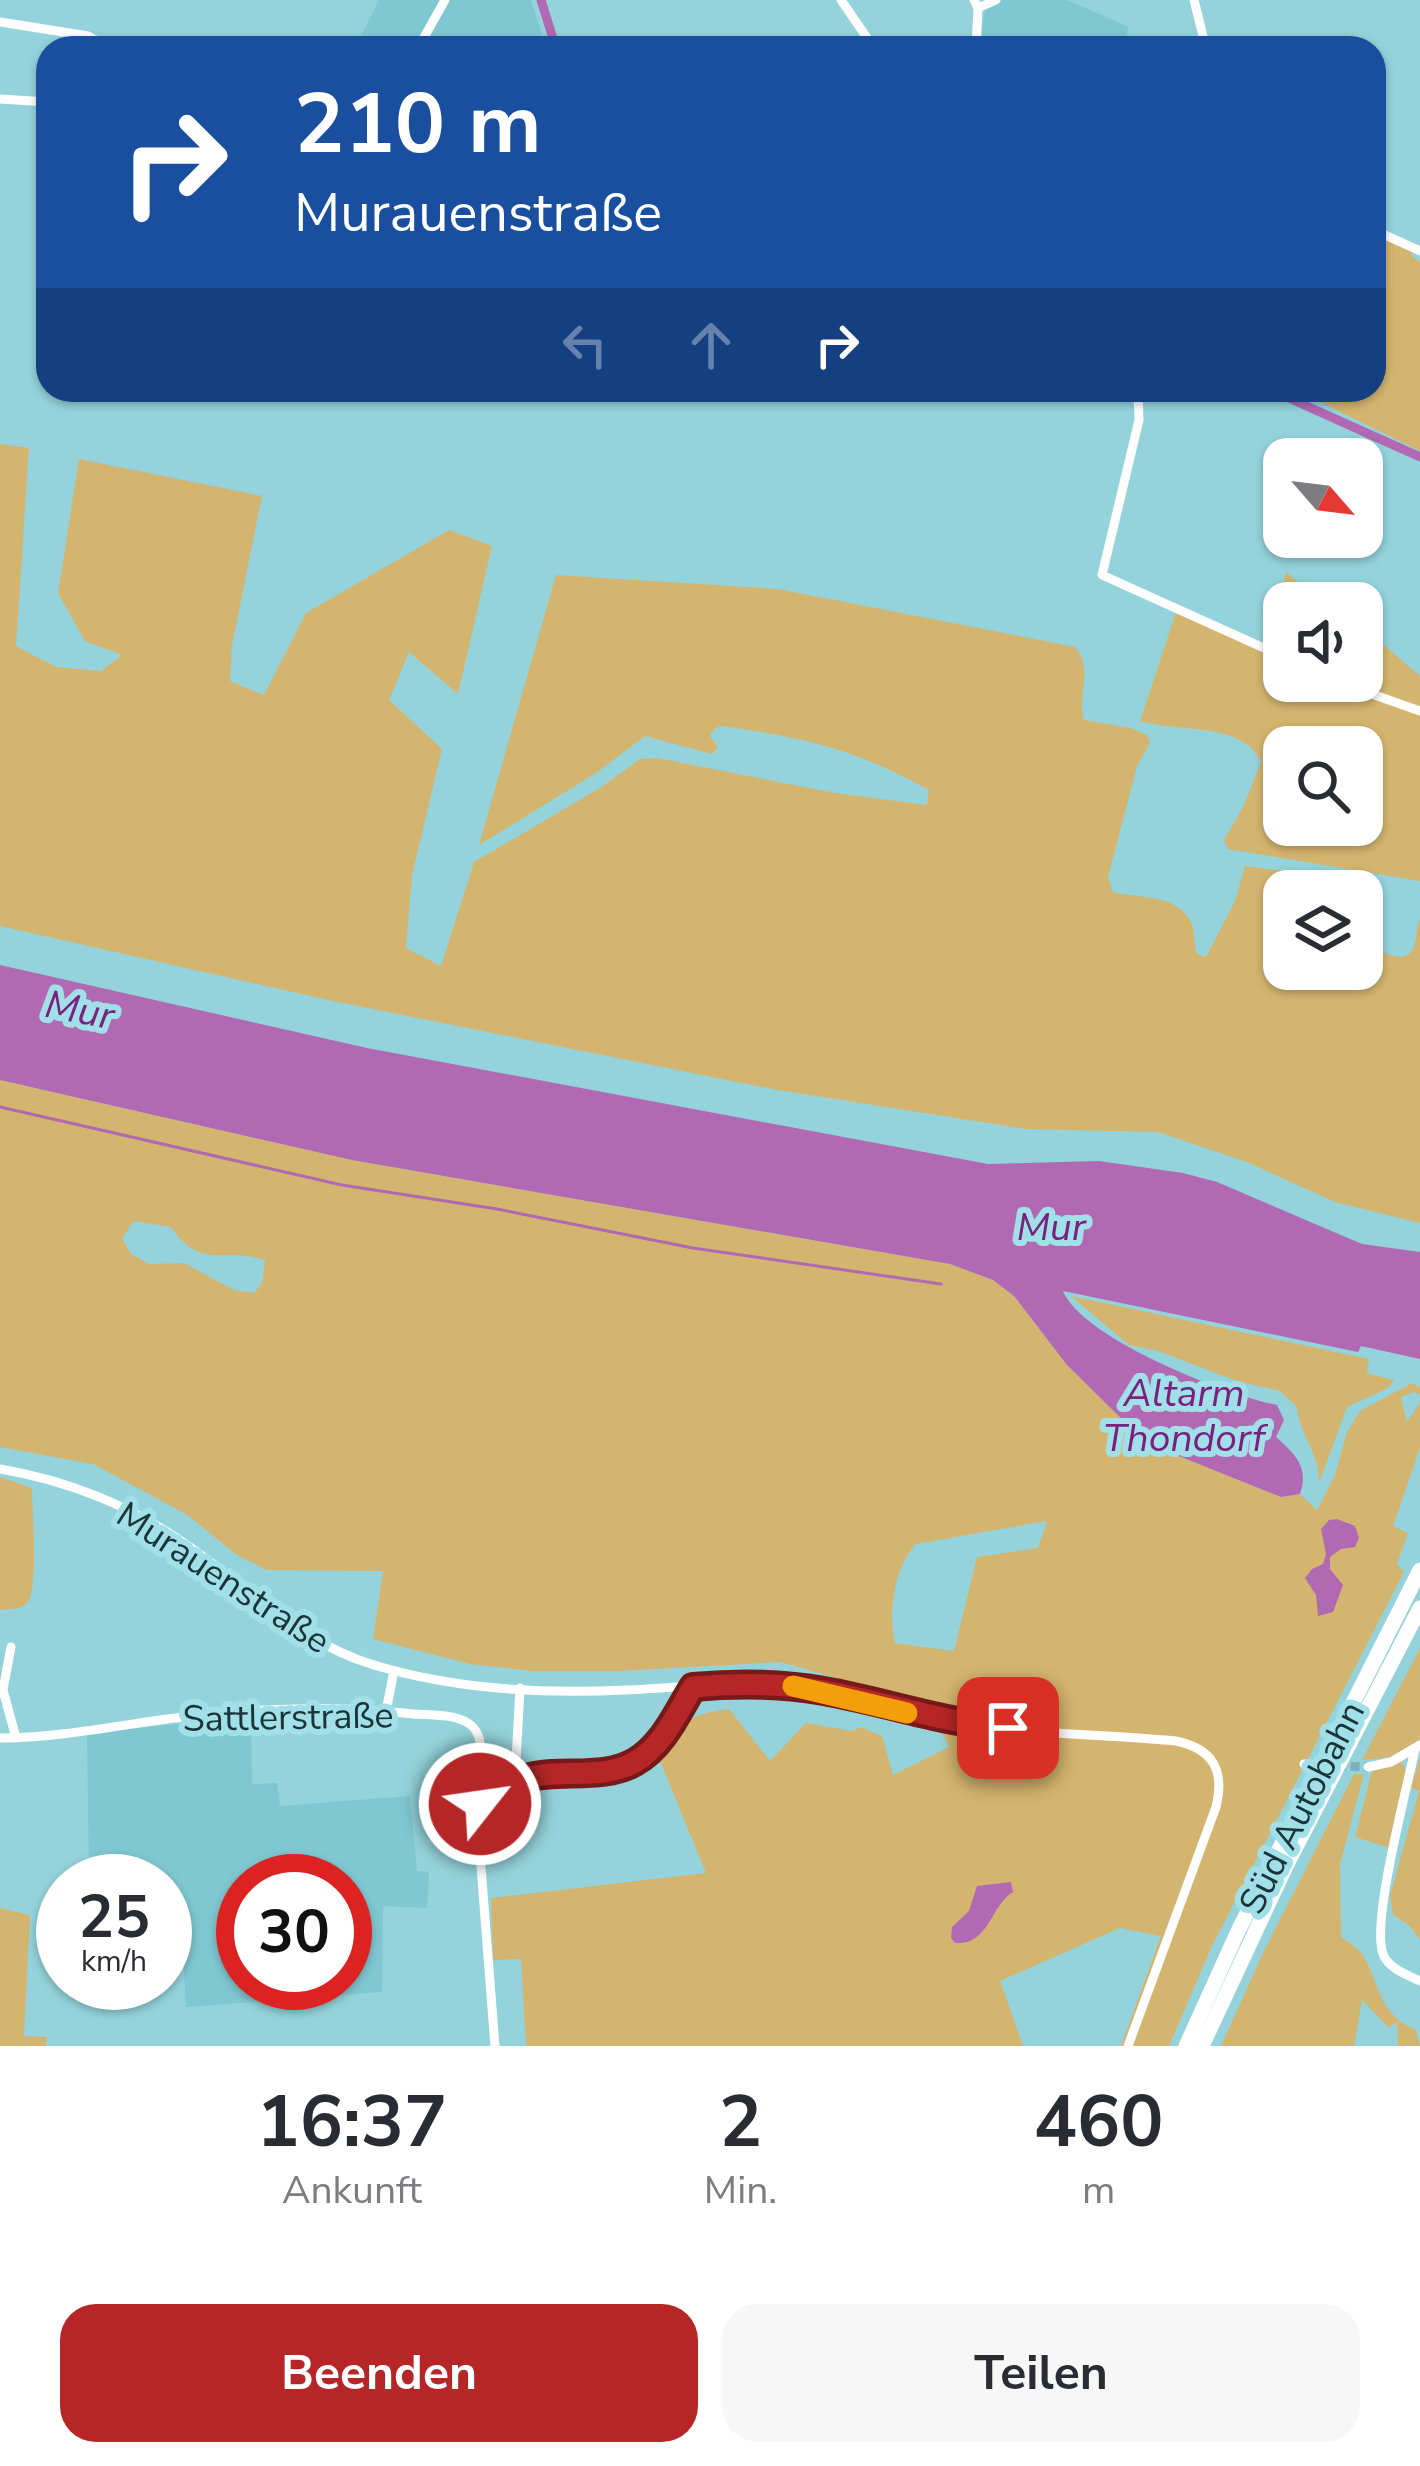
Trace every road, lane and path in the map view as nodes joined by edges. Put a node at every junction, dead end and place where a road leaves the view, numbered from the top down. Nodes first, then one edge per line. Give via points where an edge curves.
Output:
1 (445, 0) edge
2 (841, 0) edge
3 (996, 0) edge
4 (1194, 0) edge
5 (976, 4) edge
6 (0, 22) edge
7 (90, 36) edge
8 (425, 36) edge
9 (866, 36) edge
10 (976, 36) edge
11 (1203, 36) edge
12 (0, 98) edge
13 (36, 100) edge
14 (1386, 235) edge
15 (1420, 251) edge
16 (1137, 402) edge
17 (1263, 647) edge
18 (1383, 698) edge
19 (1420, 711) edge
20 (0, 1468) edge
21 (1420, 1570) edge
22 (1420, 1609) edge
23 (11, 1647) dead end
24 (394, 1671) junction
25 (693, 1687) junction
26 (520, 1688) junction
27 (386, 1711) junction
28 (0, 1738) edge
29 (16, 1738) junction
30 (1418, 1747) edge
31 (1340, 1748) junction
32 (1368, 1767) tunnel mouth
33 (1315, 1771) junction
34 (515, 1779) junction
35 (485, 1809) junction
36 (1420, 1981) edge
37 (495, 2046) edge
38 (1128, 2046) edge
39 (1186, 2046) edge
40 (1202, 2046) edge

1 - 8 street
2 - 9 street
3 - 5 street
4 - 11 street
5 - 10 street
6 - 7 street
12 - 13 street
14 - 15 street
16 - 17 street via 1102,574
18 - 19 street
20 - 24 street, Murauenstraße via 144,1519 304,1634
21 - 31 highway, Süd Autobahn
22 - 31 highway, Süd Autobahn
23 - 29 street via 3,1690
24 - 26 street, Murauenstraße
24 - 27 street
25 - 26 street, Murauenstraße
25 - 34 street via 663,1736 628,1766
25 - 38 street, Murauenstraße via 784,1685 975,1726 1176,1741 1204,1750 1219,1777 1216,1807
26 - 34 street
27 - 29 street, Sattlerstraße via 191,1716
27 - 35 street, Sattlerstraße via 473,1726
28 - 29 street, Sattlerstraße
30 - 32 street
30 - 36 street via 1381,1950
31 - 33 highway, Süd Autobahn
33 - 39 highway, Süd Autobahn
33 - 40 highway, Süd Autobahn
34 - 35 street
35 - 37 street, Sattlerstraße via 482,1887

